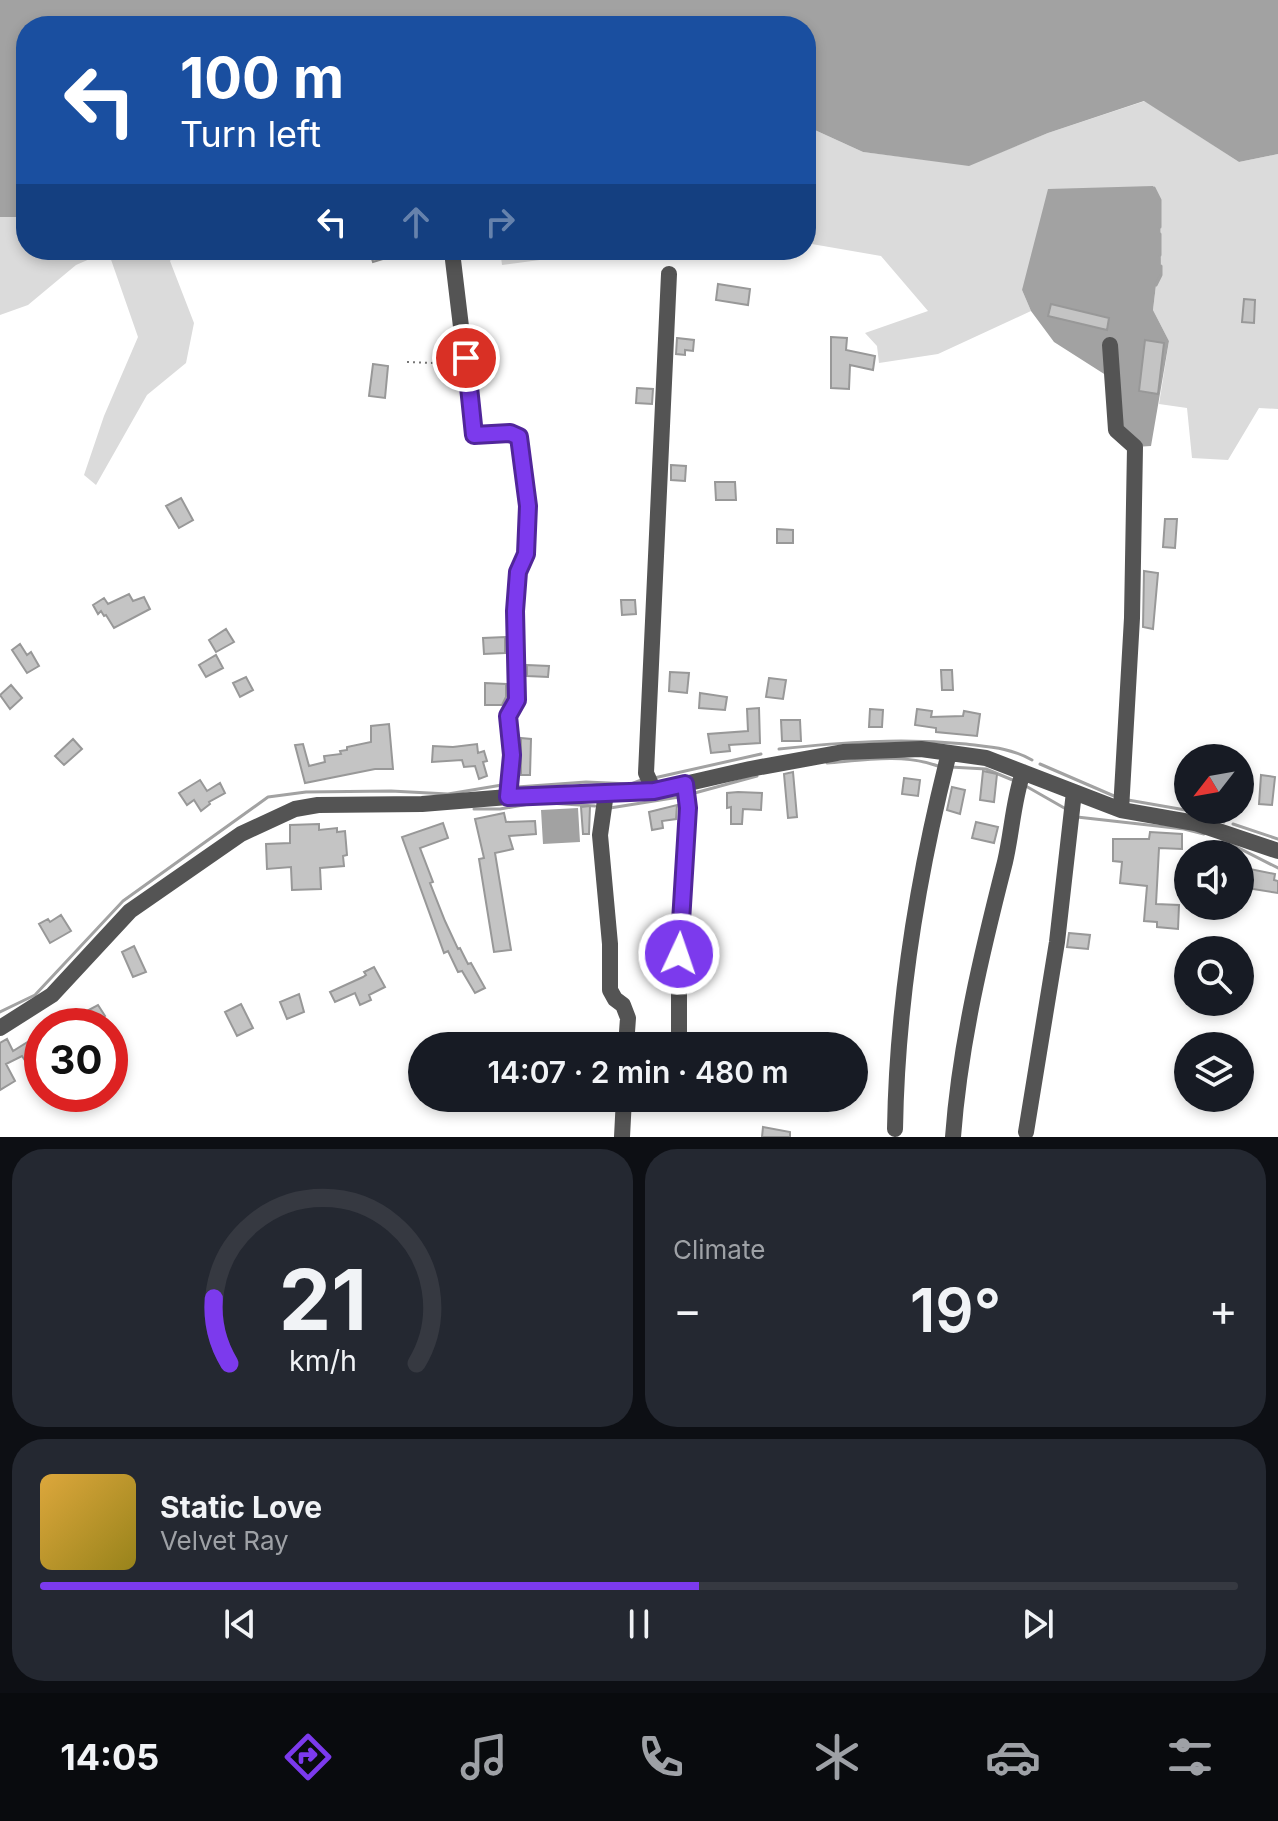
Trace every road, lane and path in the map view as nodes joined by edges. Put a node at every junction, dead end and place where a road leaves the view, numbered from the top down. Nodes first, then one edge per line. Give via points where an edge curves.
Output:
1 (453, 260) dead end
2 (669, 274) dead end
3 (1110, 345) dead end
4 (466, 358) junction
5 (407, 362) dead end
6 (949, 753) junction
7 (1023, 772) junction
8 (685, 784) junction
9 (654, 791) junction
10 (1074, 792) junction
11 (606, 793) junction
12 (508, 797) junction
13 (1121, 810) junction
14 (1278, 851) edge
15 (0, 1028) edge
16 (627, 1032) edge
17 (679, 1032) edge
18 (623, 1112) edge
19 (895, 1129) dead end
20 (1026, 1132) dead end
21 (622, 1137) edge
22 (953, 1137) edge

1 - 4 street
2 - 9 street via 646,773
3 - 13 street via 1116,430 1135,447
4 - 5 path
4 - 12 street via 474,435 519,437 528,506 515,611 517,700 508,716
6 - 7 street via 986,758
6 - 8 street via 843,752
6 - 19 street via 904,991
7 - 10 street
7 - 22 street via 958,1077
8 - 9 street
8 - 17 street
9 - 11 street
10 - 13 street
10 - 20 street via 1057,942
11 - 12 street
11 - 16 street via 600,835 610,990 623,1005
12 - 15 street via 320,805 273,818 241,834 130,911 52,995
13 - 14 street via 1195,823
18 - 21 street

